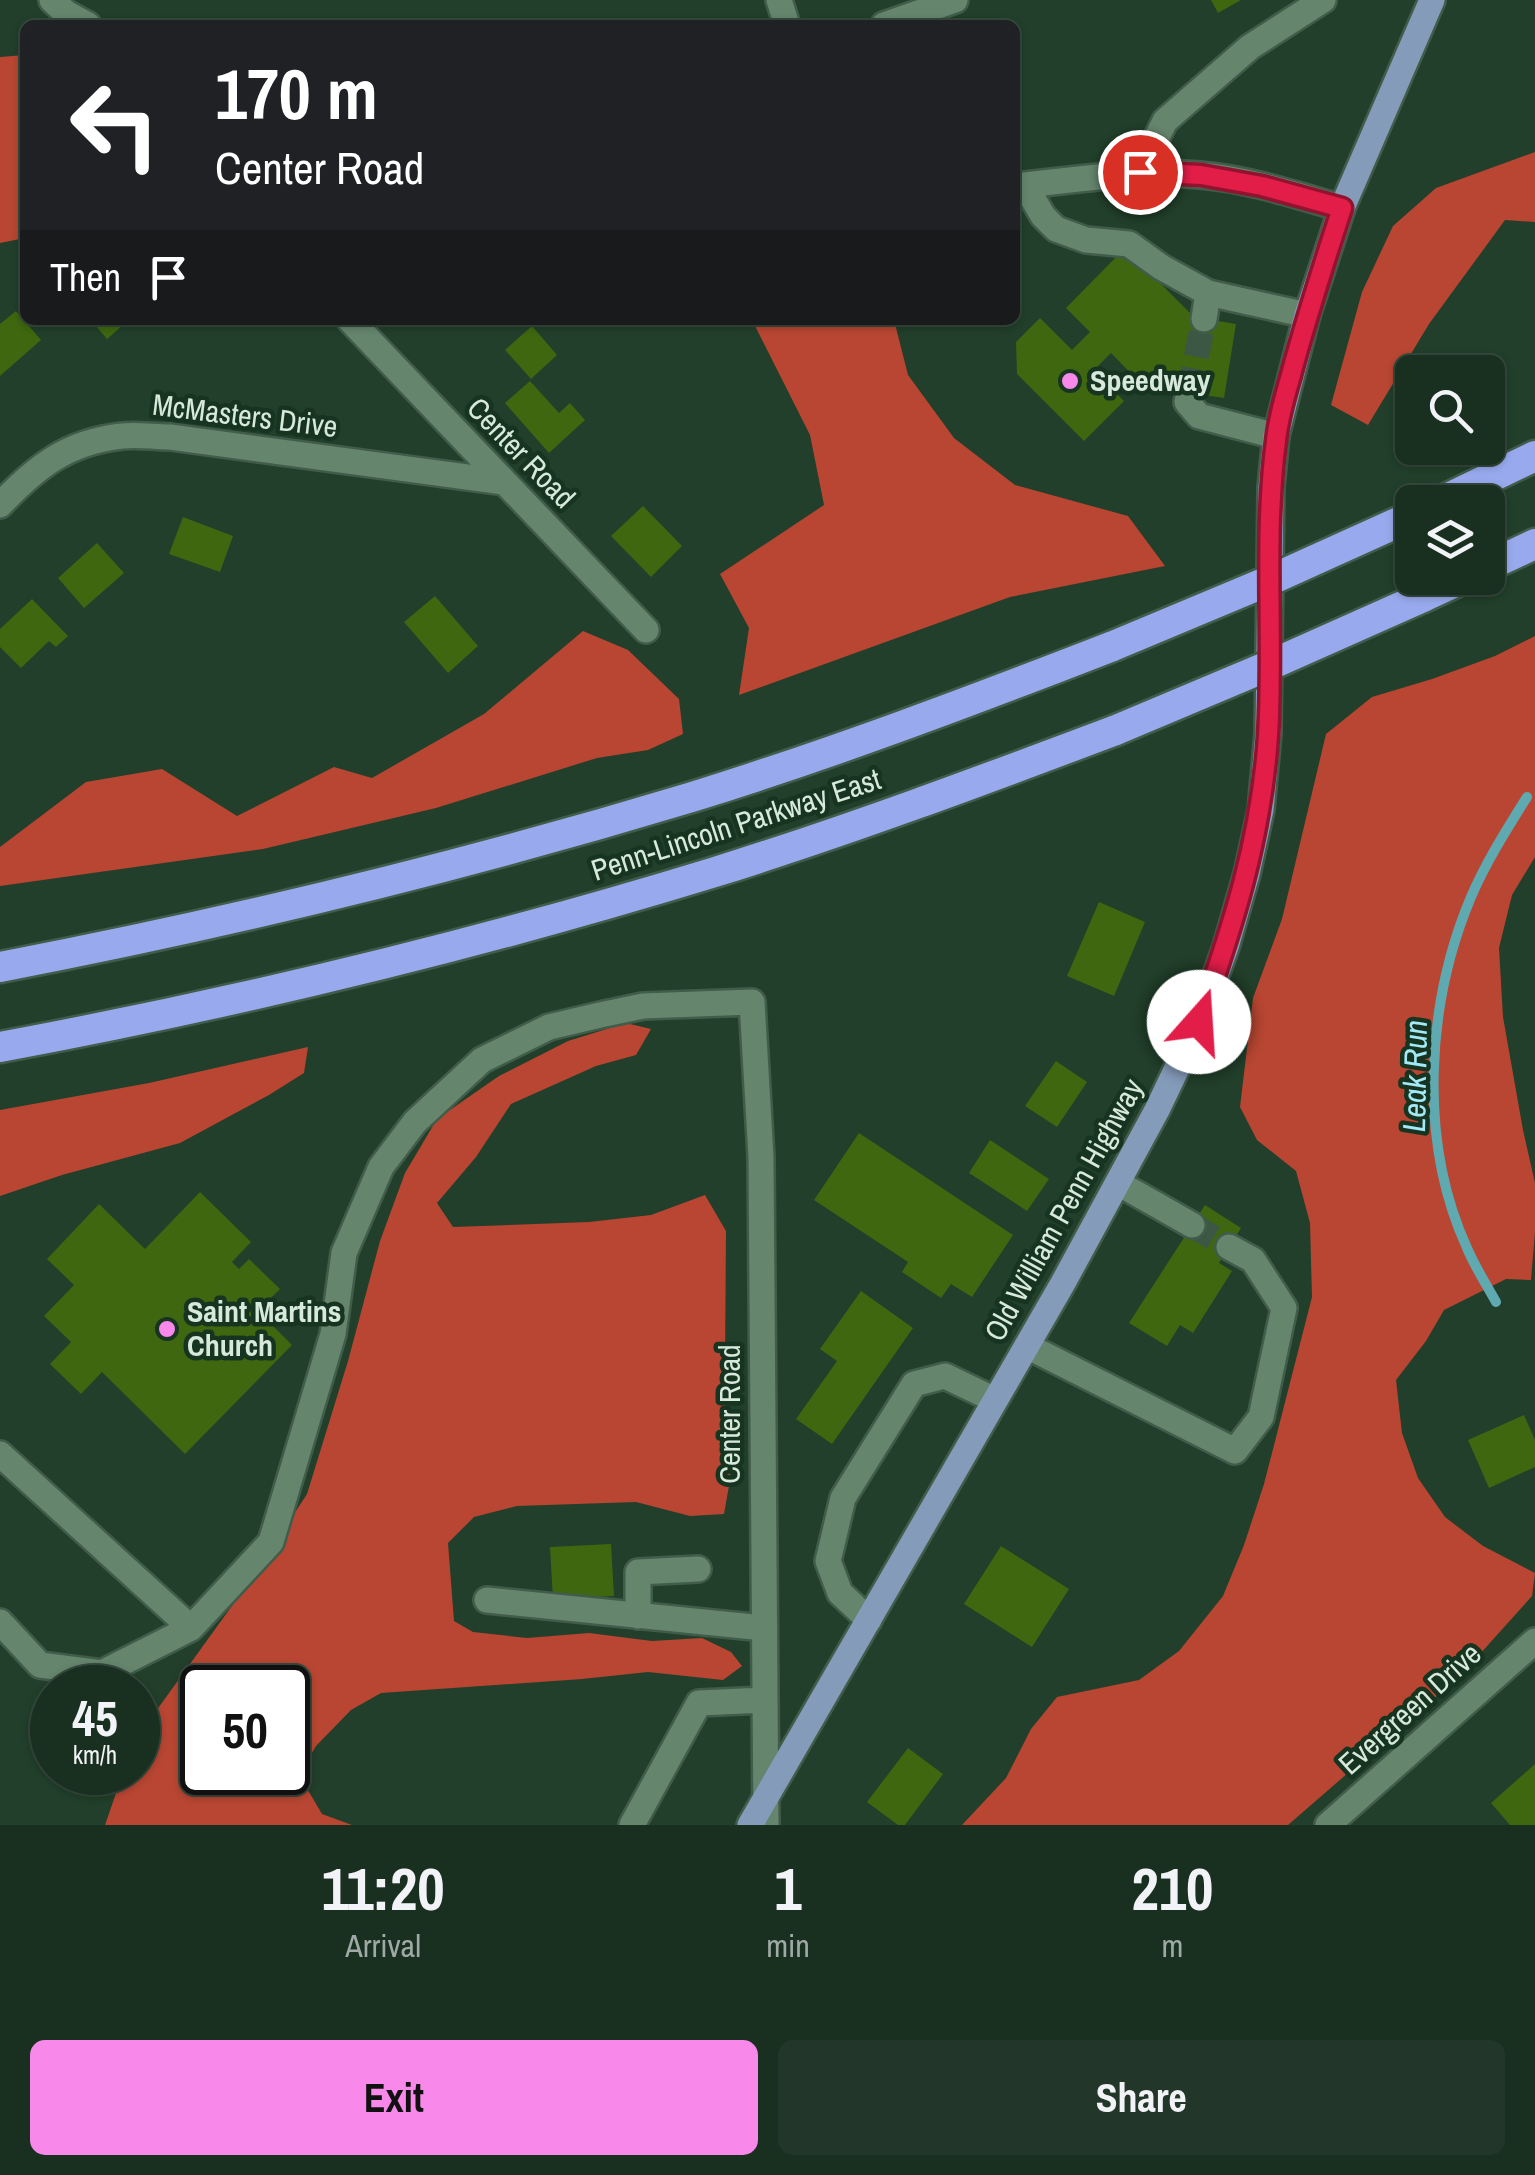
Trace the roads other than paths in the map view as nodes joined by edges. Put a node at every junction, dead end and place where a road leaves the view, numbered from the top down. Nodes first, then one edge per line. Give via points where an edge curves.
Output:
1 (52, 0) edge
2 (955, 0) edge
3 (1324, 0) edge
4 (1432, 0) edge
5 (892, 15) edge
6 (79, 20) edge
7 (1140, 172) junction
8 (1020, 185) edge
9 (1342, 208) junction
10 (1307, 315) junction
11 (355, 325) edge
12 (1188, 393) dead end
13 (1276, 436) junction
14 (1535, 456) edge
15 (504, 482) junction
16 (1475, 485) edge
17 (0, 505) edge
18 (1395, 524) edge
19 (1535, 544) edge
20 (1505, 558) edge
21 (1427, 595) edge
22 (646, 630) dead end
23 (0, 967) edge
24 (0, 1047) edge
25 (1118, 1183) junction
26 (1192, 1225) tunnel mouth
27 (1229, 1247) tunnel mouth
28 (1027, 1346) junction
29 (995, 1400) junction
30 (0, 1454) edge
31 (698, 1568) dead end
32 (487, 1600) dead end
33 (638, 1616) junction
34 (869, 1620) junction
35 (0, 1622) edge
36 (191, 1628) junction
37 (764, 1628) junction
38 (1535, 1641) edge
39 (764, 1700) junction
40 (766, 1813) edge
41 (632, 1825) edge
42 (750, 1825) edge
43 (1328, 1825) edge

1 - 6 street
2 - 5 street
3 - 7 street via 1250,47 1165,121
4 - 9 main road, Old William Penn Highway
7 - 8 street
7 - 9 street via 1201,175
8 - 10 street via 1056,229 1129,244 1206,306
9 - 10 main road, Old William Penn Highway
10 - 13 main road, Old William Penn Highway
11 - 15 street, Center Road
12 - 13 street via 1199,416
13 - 25 main road, Old William Penn Highway via 1268,733 1248,874 1199,1022
14 - 16 highway
15 - 17 street, McMasters Drive via 122,436 72,448 31,472
15 - 22 street, Center Road
18 - 23 highway, Penn-Lincoln Parkway East, bridge via 982,697 694,796 252,915
19 - 20 highway
21 - 24 highway, Penn-Lincoln Parkway East, bridge via 1116,730 718,871 422,955
25 - 26 street
25 - 28 main road, Old William Penn Highway
27 - 28 street via 1253,1260 1284,1308 1262,1416 1234,1451
28 - 29 main road, Old William Penn Highway
29 - 34 main road, Old William Penn Highway
29 - 34 street via 945,1376 914,1384 843,1498 828,1561 840,1593
30 - 36 street
31 - 33 street via 638,1572
32 - 33 street
33 - 37 street
34 - 40 main road, Old William Penn Highway
35 - 36 street via 40,1665 102,1673
36 - 37 street, Center Road via 271,1542 332,1334 344,1252 381,1167 415,1122 482,1060 548,1027 643,1006 752,1002 762,1157
37 - 39 street, Center Road
38 - 43 street, Evergreen Drive
39 - 40 street, Center Road
39 - 41 street via 700,1703
40 - 42 main road, Old William Penn Highway

